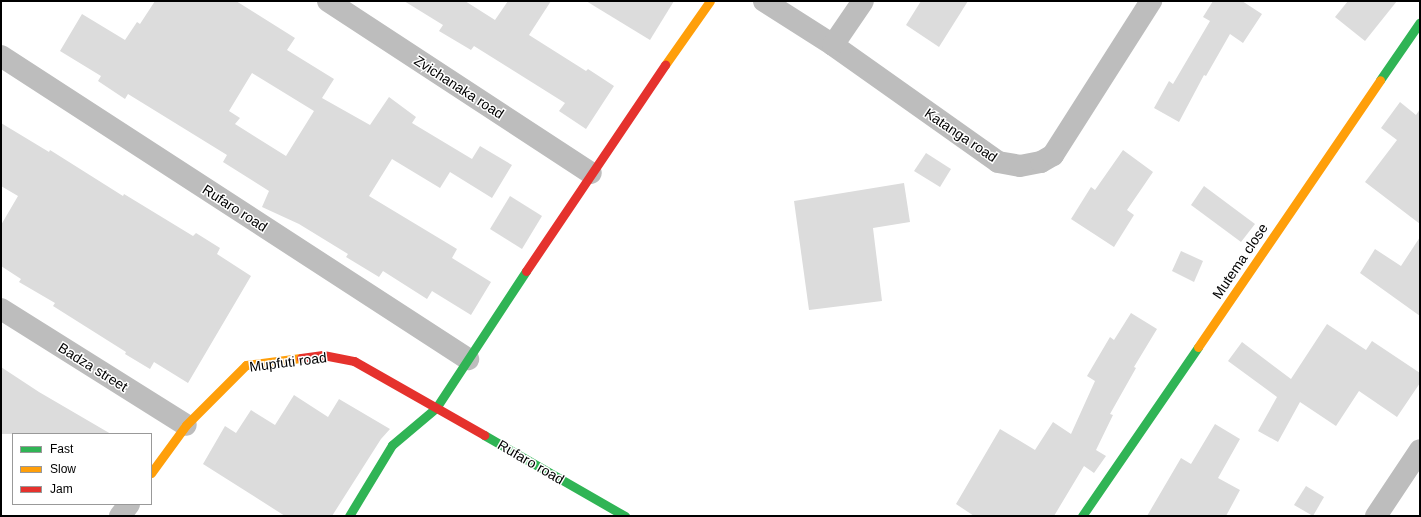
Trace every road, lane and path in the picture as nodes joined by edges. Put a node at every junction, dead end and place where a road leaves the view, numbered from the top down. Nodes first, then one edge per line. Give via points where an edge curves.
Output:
1 (328, 1) edge
2 (710, 1) edge
3 (764, 1) edge
4 (863, 1) edge
5 (1151, 1) edge
6 (1420, 22) edge
7 (833, 45) junction
8 (1, 56) edge
9 (591, 173) junction
10 (1, 309) edge
11 (468, 359) junction
12 (436, 408) junction
13 (186, 425) junction
14 (1420, 450) edge
15 (152, 472) edge
16 (128, 505) edge
17 (120, 516) edge
18 (349, 516) edge
19 (625, 516) edge
20 (1082, 516) edge
21 (1376, 516) edge

1 - 9 street, Zvichanaka road
2 - 9 street
3 - 7 street, Katanga road
4 - 7 street
5 - 7 street, Katanga road via 1053,155 1040,162 1020,166 998,162
6 - 20 street, Mutema close
8 - 11 street, Rufaro road
9 - 11 street
10 - 13 street, Badza street
11 - 12 street
12 - 13 street, Mupfuti road via 354,361 323,355 246,365
12 - 18 street via 392,445
12 - 19 street, Rufaro road
13 - 15 street, Mupfuti road
14 - 21 street
16 - 17 street

